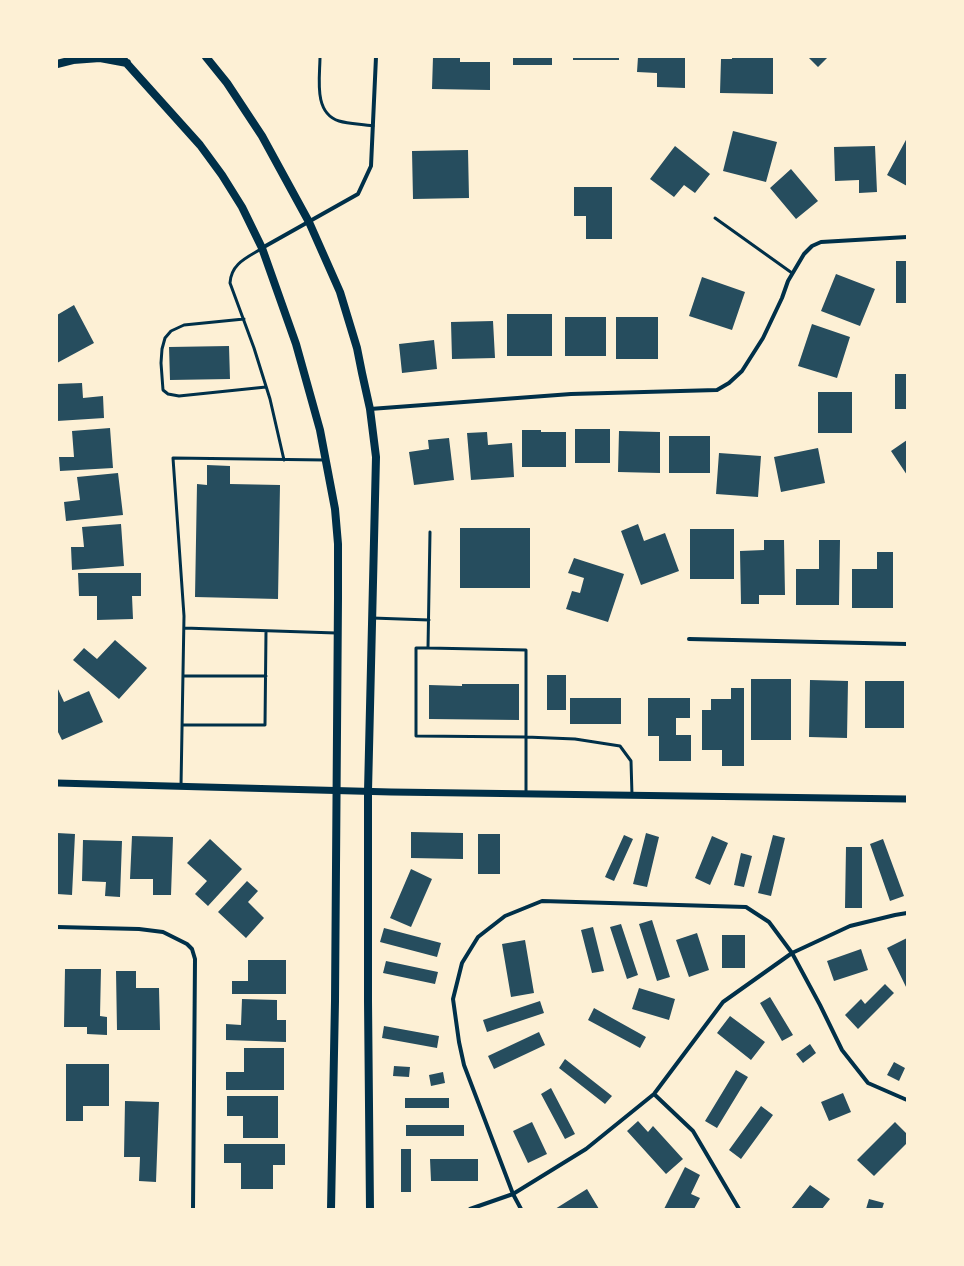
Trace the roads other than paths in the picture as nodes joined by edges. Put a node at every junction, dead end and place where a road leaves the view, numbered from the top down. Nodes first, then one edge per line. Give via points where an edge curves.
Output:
1 (206, 57) edge
2 (320, 57) edge
3 (376, 57) edge
4 (124, 60) edge
5 (57, 64) edge
6 (373, 126) junction
7 (715, 218) dead end
8 (309, 222) junction
9 (907, 237) edge
10 (262, 248) junction
11 (792, 273) junction
12 (244, 319) junction
13 (266, 387) junction
14 (370, 409) junction
15 (284, 460) junction
16 (325, 460) junction
17 (430, 532) dead end
18 (372, 618) junction
19 (428, 620) junction
20 (184, 628) junction
21 (266, 631) junction
22 (338, 633) junction
23 (689, 639) dead end
24 (907, 644) edge
25 (428, 648) junction
26 (183, 676) junction
27 (266, 676) junction
28 (182, 725) junction
29 (526, 737) junction
30 (57, 783) edge
31 (181, 787) junction
32 (337, 791) junction
33 (368, 792) junction
34 (526, 794) junction
35 (632, 795) junction
36 (907, 799) edge
37 (907, 913) edge
38 (57, 927) edge
39 (792, 953) junction
40 (654, 1094) junction
41 (907, 1100) edge
42 (514, 1194) junction
43 (193, 1209) edge
44 (331, 1209) edge
45 (370, 1209) edge
46 (470, 1209) edge
47 (521, 1209) edge
48 (739, 1209) edge

1 - 8 main road via 227,83 262,136
2 - 6 lane via 320,96 323,107 338,121
3 - 6 street
4 - 5 main road via 100,58
4 - 10 main road via 207,154 242,207
6 - 8 street via 371,166 358,194
7 - 11 lane
8 - 10 street
8 - 14 main road via 340,292 357,348
9 - 11 street via 821,242 804,254
10 - 12 lane via 235,266 230,274 230,283
10 - 16 main road via 296,344 320,430
11 - 14 street via 763,338 742,371 717,390 571,394
12 - 13 lane
12 - 13 lane via 184,325 171,331 165,338 162,349 163,390 179,396
13 - 15 lane
14 - 18 main road via 376,457
15 - 16 lane
15 - 20 lane via 173,458
16 - 22 main road via 335,509 338,544
17 - 19 lane
18 - 19 lane
18 - 33 main road
19 - 25 lane
20 - 21 lane
20 - 26 lane
21 - 22 lane
21 - 27 lane
22 - 32 main road
23 - 24 street
25 - 29 lane via 526,650
25 - 29 lane via 416,648 416,736
26 - 27 lane
26 - 28 lane
27 - 28 lane via 265,725
28 - 31 lane
29 - 34 lane
29 - 35 lane via 576,739 620,746 631,761
30 - 31 street
31 - 32 street
32 - 33 street
32 - 44 main road
33 - 34 street
33 - 45 main road
34 - 35 street
35 - 36 street
37 - 39 street via 850,926
38 - 43 street via 163,932 192,949 195,959
39 - 40 street via 723,1002
39 - 41 street via 842,1050 868,1083
39 - 42 street via 769,922 746,907 542,902 506,916 478,937 462,963 454,999 458,1042
40 - 42 street via 586,1149
40 - 48 street via 693,1131
42 - 46 street
42 - 47 street

